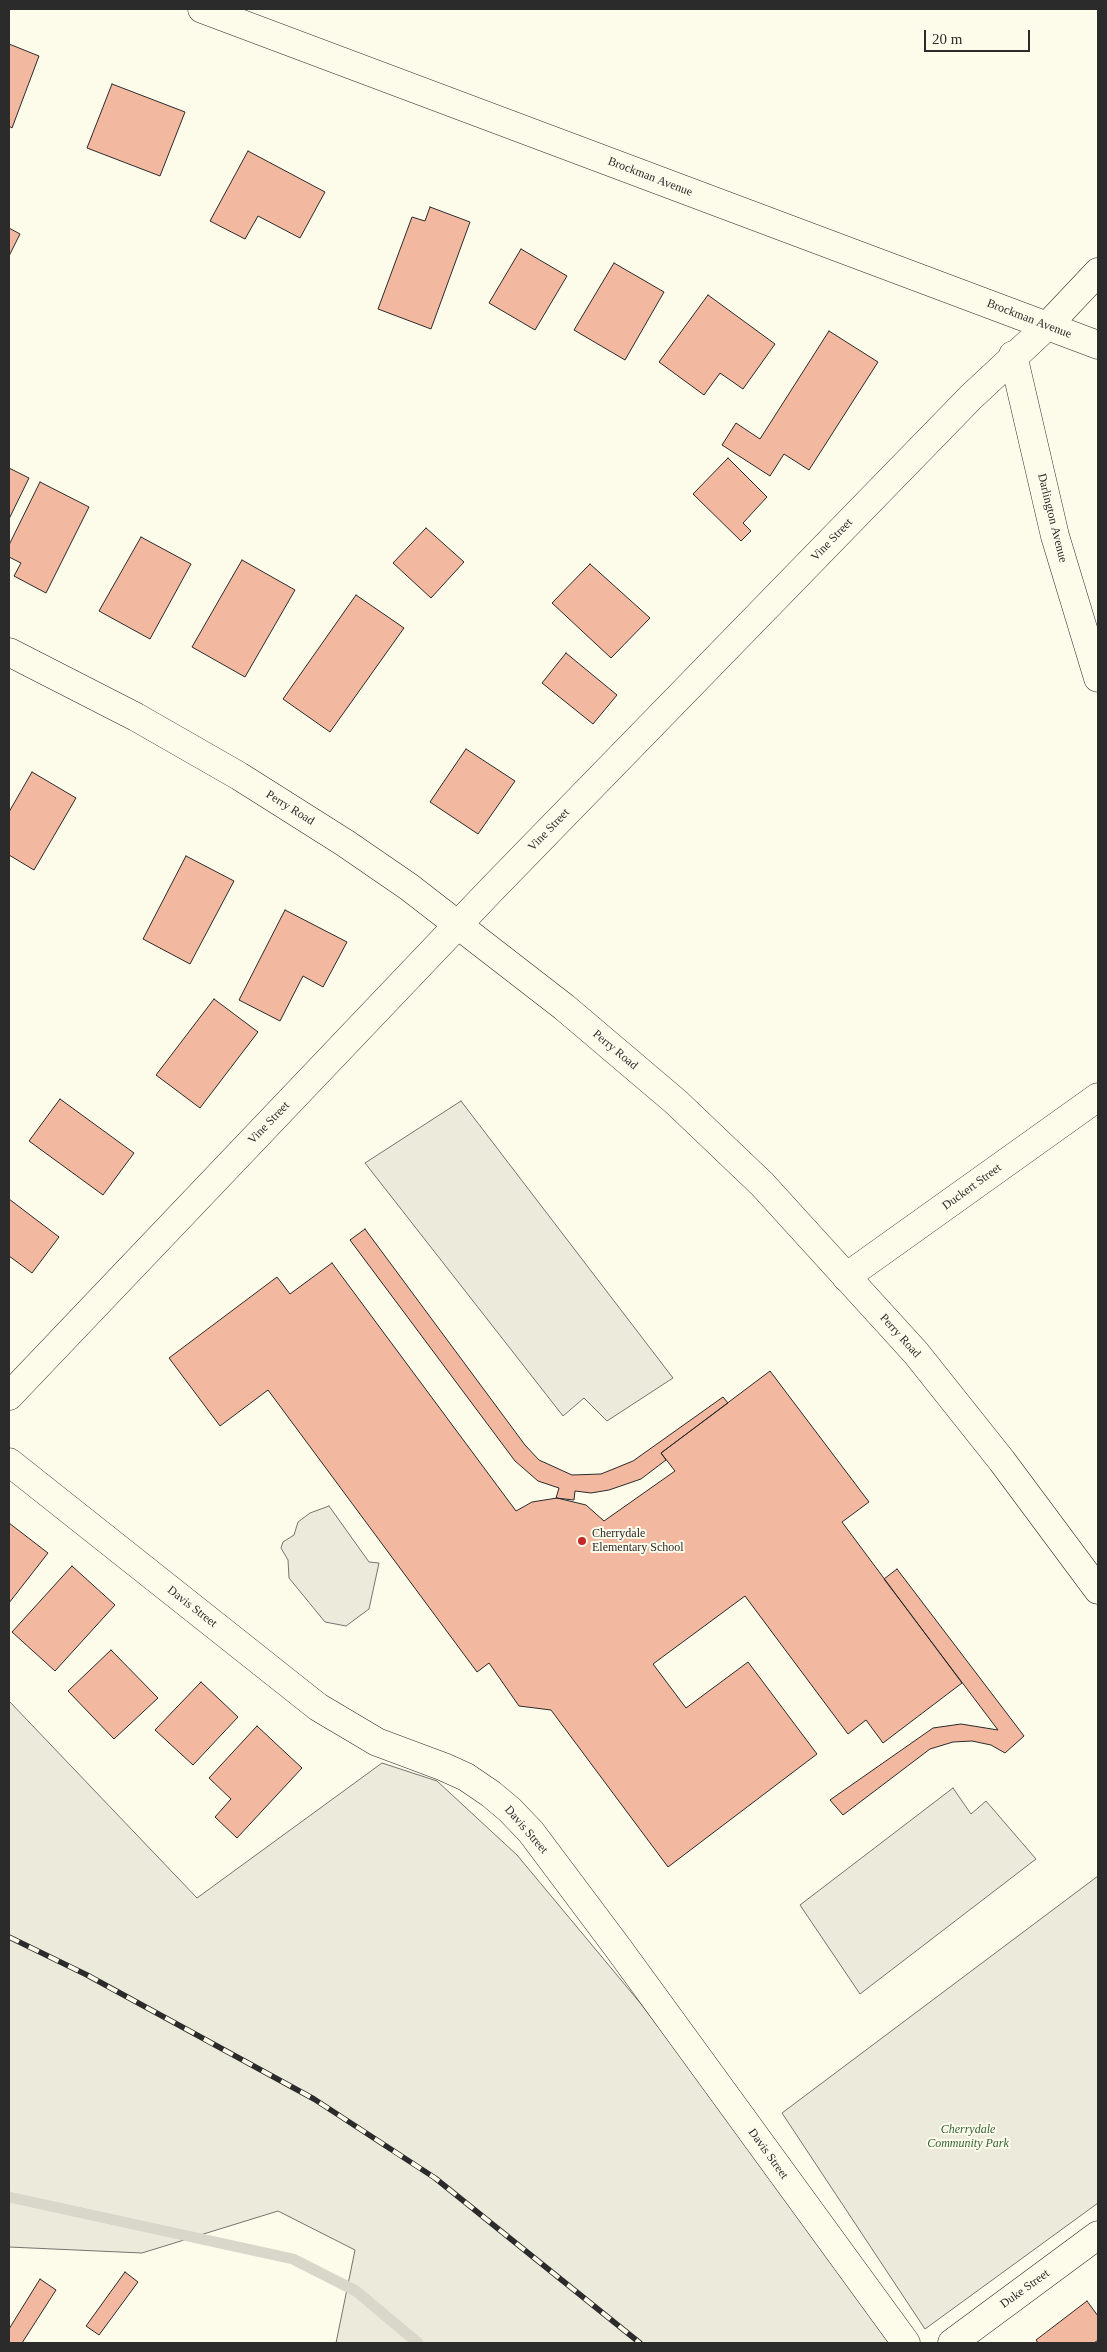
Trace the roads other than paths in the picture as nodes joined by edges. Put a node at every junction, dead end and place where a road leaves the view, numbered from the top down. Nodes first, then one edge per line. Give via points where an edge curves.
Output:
1 (202, 9) edge
2 (1098, 272) edge
3 (1047, 326) junction
4 (1098, 345) edge
5 (1014, 356) junction
6 (9, 652) edge
7 (1098, 678) edge
8 (458, 924) junction
9 (1098, 1097) edge
10 (846, 1277) junction
11 (9, 1396) edge
12 (9, 1462) edge
13 (1098, 1590) edge
14 (1098, 2235) edge
15 (906, 2343) edge
16 (952, 2343) edge

1 - 3 street, Brockman Avenue
2 - 3 street, Vine Street
3 - 4 street, Brockman Avenue
3 - 5 street, Vine Street
5 - 7 street, Darlington Avenue via 1055,536
5 - 8 street, Vine Street
6 - 8 street, Perry Road via 136,717 240,776 385,870
8 - 10 street, Perry Road via 564,1007 676,1102 762,1184
8 - 11 street, Vine Street
9 - 10 street, Duckert Street
10 - 13 street, Perry Road via 916,1353
12 - 15 street, Davis Street via 318,1707 377,1742 466,1777 510,1810 531,1832 628,1962
14 - 16 street, Duke Street

